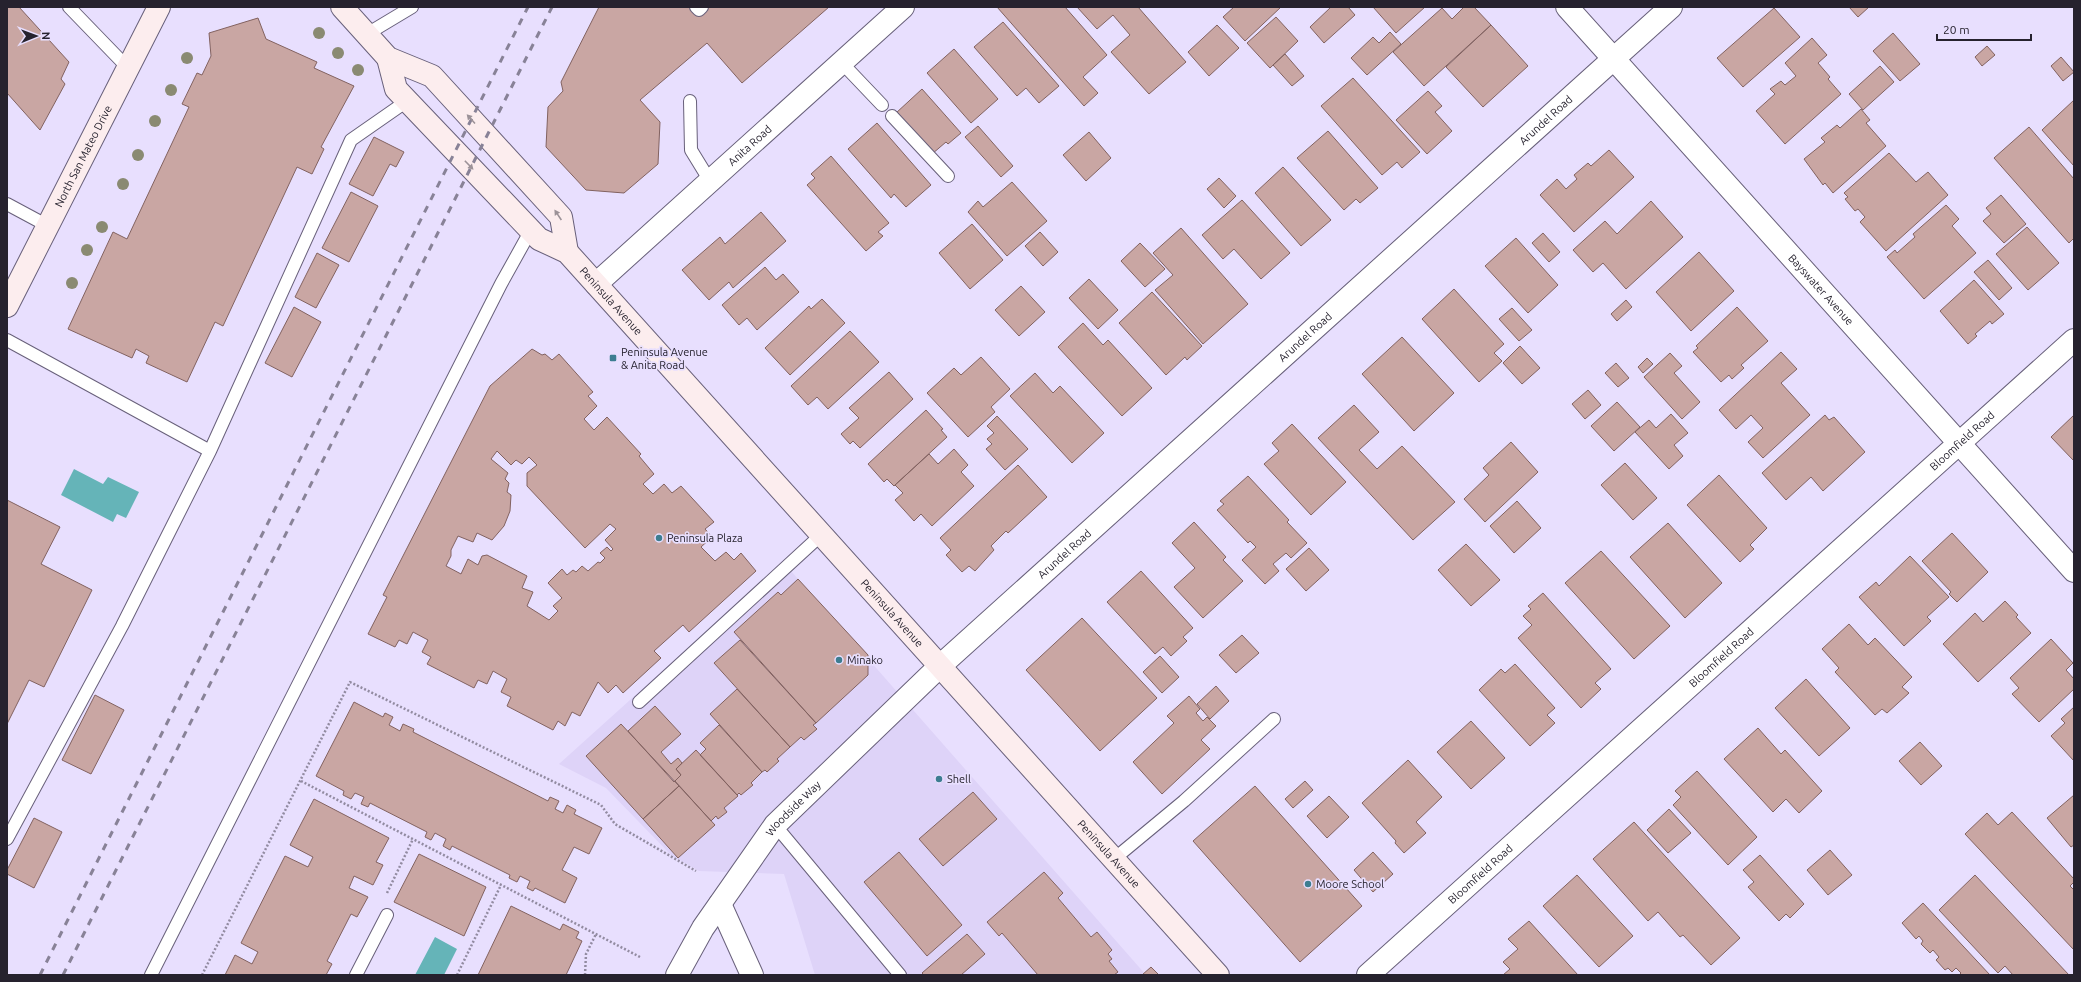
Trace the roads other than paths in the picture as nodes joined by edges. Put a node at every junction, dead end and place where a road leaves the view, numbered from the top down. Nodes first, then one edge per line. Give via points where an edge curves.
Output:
1 (69, 7) edge
2 (159, 7) edge
3 (342, 7) edge
4 (412, 7) edge
5 (696, 7) edge
6 (702, 7) edge
7 (903, 7) edge
8 (1568, 7) edge
9 (1671, 7) edge
10 (367, 34) junction
11 (388, 58) junction
12 (1614, 58) junction
13 (842, 62) junction
14 (128, 68) junction
15 (407, 101) junction
16 (690, 101) dead end
17 (882, 105) dead end
18 (892, 116) dead end
19 (948, 176) dead end
20 (710, 181) junction
21 (7, 204) edge
22 (48, 226) junction
23 (531, 230) junction
24 (566, 252) junction
25 (596, 284) junction
26 (7, 306) edge
27 (7, 340) edge
28 (2074, 340) edge
29 (1959, 444) junction
30 (210, 451) junction
31 (821, 535) junction
32 (2074, 571) edge
33 (940, 666) junction
34 (639, 702) dead end
35 (1274, 719) dead end
36 (775, 825) junction
37 (7, 838) edge
38 (1114, 859) junction
39 (720, 904) junction
40 (387, 915) road end
41 (151, 975) edge
42 (356, 975) edge
43 (677, 975) edge
44 (752, 975) edge
45 (900, 975) edge
46 (1218, 975) edge
47 (1368, 975) edge

1 - 14 lane
2 - 14 main road, North San Mateo Drive
3 - 10 main road, Peninsula Avenue
4 - 10 lane
5 - 6 lane via 699,10
7 - 13 street, Anita Road
8 - 12 street, Bayswater Avenue
9 - 12 street, Arundel Road
10 - 11 main road, Peninsula Avenue
11 - 15 main road, Peninsula Avenue via 396,89
24 -> 11 main road, Peninsula Avenue via 561,217 432,76
12 - 29 street, Bayswater Avenue
12 - 33 street, Arundel Road
13 - 17 lane
13 - 20 street, Anita Road
14 - 22 main road, North San Mateo Drive
15 -> 23 main road, Peninsula Avenue
15 - 30 lane via 351,140
16 - 20 lane via 691,150
18 - 19 lane
20 - 25 street, Anita Road
21 - 22 lane
22 - 26 main road, North San Mateo Drive
23 - 24 main road, Peninsula Avenue via 539,239
23 - 41 lane via 501,284
24 - 25 main road, Peninsula Avenue
25 - 31 main road, Peninsula Avenue
27 - 30 lane
28 - 29 street, Bloomfield Road
29 - 32 street, Bayswater Avenue
29 - 47 street, Bloomfield Road
30 - 37 lane via 122,626
31 - 33 main road, Peninsula Avenue
31 - 34 lane
33 - 36 street, Woodside Way
33 - 38 main road, Peninsula Avenue
35 - 38 lane via 1184,801
36 - 39 street, Woodside Way
36 - 45 lane
38 - 46 main road, Peninsula Avenue
39 - 43 street, Woodside Way via 703,928
39 - 44 street
40 - 42 lane

